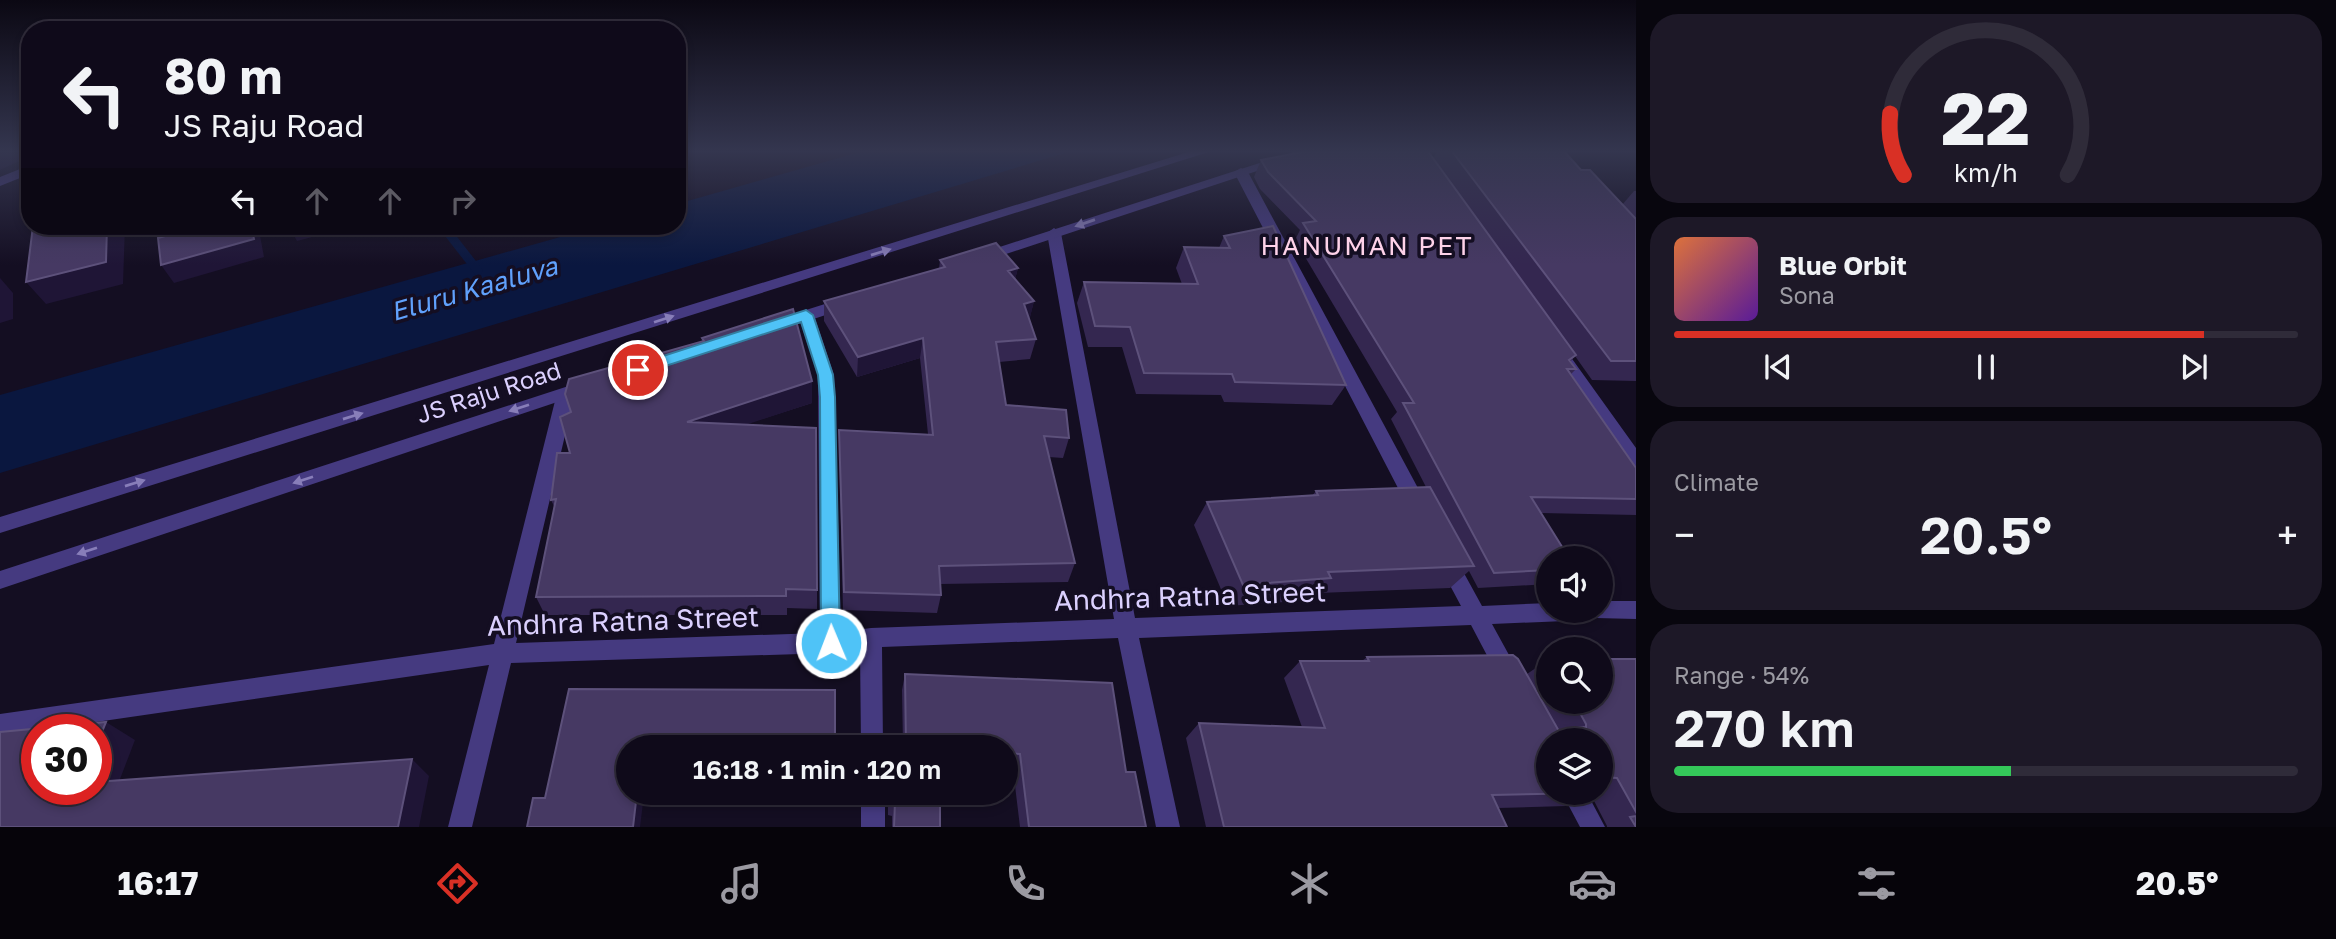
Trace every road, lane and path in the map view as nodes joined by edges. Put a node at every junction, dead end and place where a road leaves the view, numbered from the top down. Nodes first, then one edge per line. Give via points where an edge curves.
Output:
1 (1084, 189) edge
2 (1190, 189) edge
3 (1250, 189) edge
4 (1055, 233) junction
5 (969, 262) edge
6 (869, 295) edge
7 (806, 315) junction
8 (756, 331) edge
9 (1549, 339) edge
10 (604, 381) edge
11 (566, 393) junction
12 (1636, 462) edge
13 (0, 525) edge
14 (0, 580) edge
15 (1613, 610) edge
16 (1636, 610) edge
17 (1536, 612) edge
18 (1475, 614) junction
19 (1126, 628) junction
20 (871, 638) junction
21 (831, 643) junction
22 (503, 653) junction
23 (1522, 698) edge
24 (0, 725) edge
25 (872, 735) edge
26 (873, 805) edge
27 (1581, 805) edge
28 (460, 827) edge
29 (873, 827) edge
30 (1168, 827) edge
31 (1593, 827) edge

13 -> 1 street, JS Raju Road
2 -> 4 street
3 - 18 street
4 - 5 street
4 - 19 street
6 - 7 street
7 - 8 street
7 - 21 street via 825,375 827,397
9 - 12 street
10 - 11 street, JS Raju Road
11 -> 14 street, JS Raju Road
11 - 22 street
15 - 16 street
17 - 18 street, Andhra Ratna Street
18 - 19 street, Andhra Ratna Street
18 - 23 street
19 - 20 street, Andhra Ratna Street
19 - 30 street
20 - 21 street, Andhra Ratna Street
20 - 25 street
21 - 22 street, Andhra Ratna Street
22 - 24 street, Andhra Ratna Street
22 - 28 street
26 - 29 street
27 - 31 street

